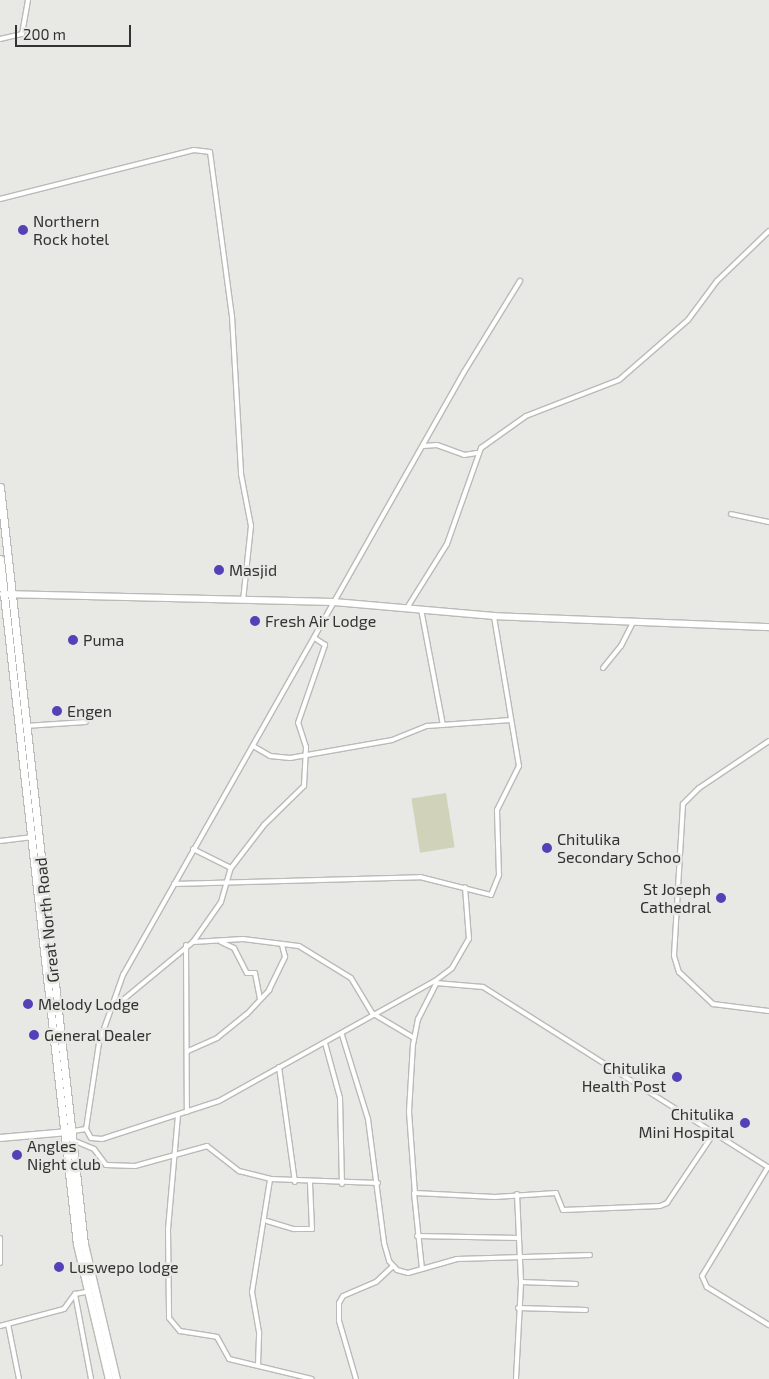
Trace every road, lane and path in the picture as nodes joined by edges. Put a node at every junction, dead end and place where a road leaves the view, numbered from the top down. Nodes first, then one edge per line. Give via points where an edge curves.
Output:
1 (28, 0) edge
2 (0, 39) edge
3 (0, 199) edge
4 (769, 231) edge
5 (520, 281) dead end
6 (423, 446) junction
7 (477, 453) junction
8 (0, 487) edge
9 (731, 514) dead end
10 (769, 522) edge
11 (0, 559) edge
12 (12, 593) junction
13 (2, 594) edge
14 (243, 602) junction
15 (334, 602) junction
16 (421, 609) junction
17 (405, 610) junction
18 (494, 616) junction
19 (634, 620) junction
20 (769, 627) edge
21 (316, 639) junction
22 (603, 668) dead end
23 (511, 720) junction
24 (86, 722) dead end
25 (443, 725) junction
26 (25, 726) junction
27 (769, 741) edge
28 (253, 746) junction
29 (305, 752) junction
30 (33, 837) junction
31 (0, 841) edge
32 (193, 849) junction
33 (231, 868) junction
34 (174, 884) junction
35 (226, 884) junction
36 (465, 887) junction
37 (217, 940) junction
38 (193, 942) junction
39 (186, 945) junction
40 (282, 945) junction
41 (436, 982) junction
42 (260, 999) junction
43 (112, 1009) junction
44 (769, 1011) edge
45 (377, 1017) junction
46 (342, 1035) junction
47 (414, 1038) junction
48 (325, 1043) junction
49 (188, 1051) junction
50 (279, 1067) junction
51 (187, 1112) junction
52 (178, 1114) junction
53 (86, 1129) junction
54 (73, 1131) junction
55 (64, 1132) junction
56 (714, 1133) junction
57 (0, 1138) edge
58 (74, 1141) junction
59 (175, 1154) junction
60 (769, 1168) edge
61 (270, 1178) junction
62 (295, 1182) junction
63 (310, 1183) junction
64 (378, 1183) junction
65 (342, 1184) junction
66 (414, 1190) junction
67 (518, 1194) junction
68 (267, 1221) junction
69 (417, 1236) junction
70 (0, 1238) edge
71 (519, 1238) junction
72 (590, 1254) dead end
73 (520, 1256) junction
74 (0, 1262) edge
75 (392, 1266) junction
76 (422, 1269) junction
77 (521, 1282) junction
78 (576, 1284) dead end
79 (86, 1292) junction
80 (75, 1294) junction
81 (518, 1308) junction
82 (586, 1310) dead end
83 (8, 1324) junction
84 (769, 1325) edge
85 (0, 1326) edge
86 (258, 1366) junction
87 (19, 1379) edge
88 (91, 1379) edge
89 (109, 1379) edge
90 (116, 1379) edge
91 (312, 1379) edge
92 (356, 1379) edge
93 (516, 1379) edge

1 - 2 street via 22,34
3 - 14 street via 194,150 210,152 232,316 241,474 251,526
4 - 7 street via 717,281 688,320 624,375 526,416
5 - 6 street
6 - 7 street via 437,445 464,455
6 - 15 street
7 - 17 street via 447,544
8 - 12 highway, Great North Road
9 - 10 street
11 - 13 highway, Great North Road
12 - 13 main road
12 - 14 main road
12 - 26 highway, Great North Road
13 - 30 highway, Great North Road
14 - 15 main road
15 - 17 main road
15 - 21 street
16 - 17 main road
16 - 18 main road
16 - 25 street
18 - 19 main road
18 - 23 street
19 - 20 main road
19 - 22 street via 622,646
21 - 28 street
21 - 29 street via 326,643 298,723
23 - 25 street
23 - 36 street via 519,766 497,810 498,886 485,896
24 - 26 street
25 - 29 street via 392,740
26 - 54 highway, Great North Road
27 - 44 street via 699,788 683,804 674,956 679,972 713,1004
28 - 29 street via 281,758
28 - 32 street
29 - 33 street via 304,786 264,825
30 - 31 street
30 - 55 highway, Great North Road
32 - 33 street
32 - 34 street
33 - 35 street
34 - 35 street
34 - 43 street via 123,975
35 - 36 street via 381,876 420,877
35 - 38 street via 219,905
36 - 41 street via 469,939 452,968
37 - 38 street
37 - 40 street
37 - 42 street via 230,944 247,973 255,973
38 - 39 street
39 - 43 street
39 - 49 street
40 - 42 street via 285,957
40 - 45 street via 299,946 351,978 368,1010
41 - 45 street
41 - 47 street via 422,1008
41 - 56 street via 483,987
42 - 49 street via 231,1028
43 - 53 street via 99,1043
45 - 46 street
45 - 47 street
46 - 48 street
46 - 64 street via 368,1119
47 - 66 street via 410,1112
48 - 50 street
48 - 65 street via 340,1098
49 - 51 street
50 - 51 street via 219,1101
50 - 62 street
51 - 52 street
52 - 53 street via 102,1139 91,1138
52 - 59 street
53 - 54 street
54 - 55 main road
54 - 58 highway, Great North Road
55 - 57 main road
55 - 79 highway, Great North Road
56 - 60 street
56 - 67 street via 664,1205 562,1210 557,1193
58 - 59 street via 94,1149 106,1165 135,1166
58 - 90 highway, Great North Road via 88,1272
59 - 61 street via 207,1146 239,1172
59 - 86 street via 166,1290 169,1318 180,1331 217,1337 229,1359
60 - 84 street via 702,1276 707,1287
61 - 62 street
61 - 68 street
62 - 63 street
63 - 65 street
63 - 68 street via 312,1229 294,1229
64 - 65 street
64 - 75 street via 384,1243
66 - 67 street via 446,1196
66 - 69 street
67 - 71 street
68 - 86 street via 252,1292 259,1332
69 - 71 street
69 - 76 street
70 - 74 street
71 - 73 street
72 - 73 street
73 - 76 street via 457,1259
73 - 77 street
75 - 76 street via 403,1273
75 - 92 street via 376,1282 343,1296 339,1303 339,1321
77 - 78 street
77 - 81 street
79 - 80 street
79 - 89 highway, Great North Road
80 - 83 street via 64,1309
80 - 88 street
81 - 82 street
81 - 93 street
83 - 85 street
83 - 87 street
86 - 91 street

